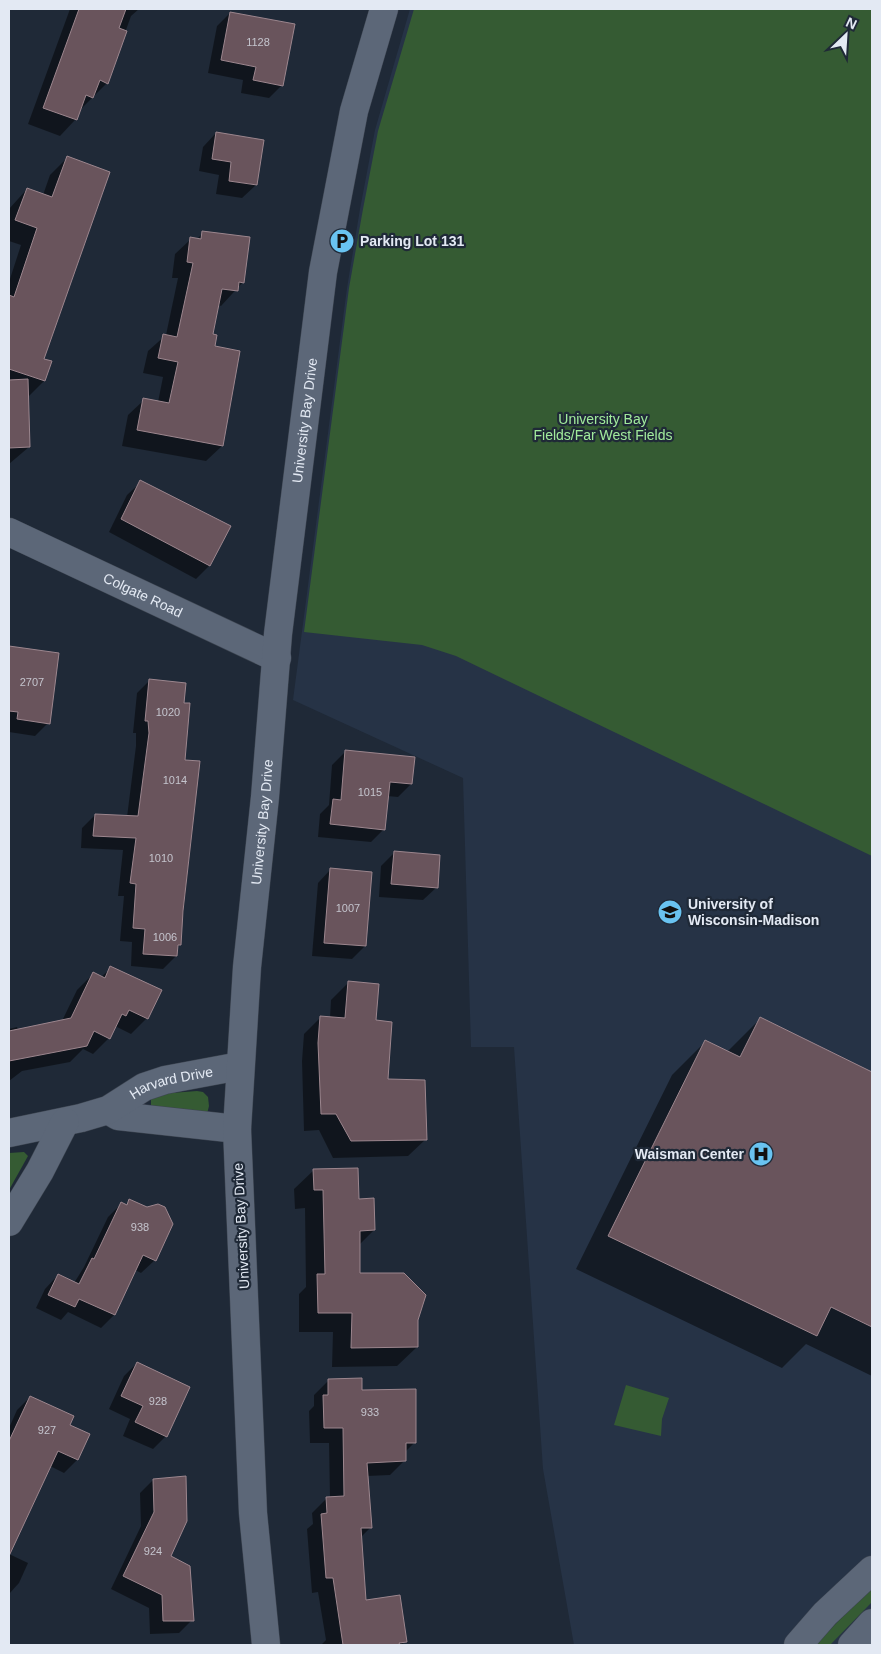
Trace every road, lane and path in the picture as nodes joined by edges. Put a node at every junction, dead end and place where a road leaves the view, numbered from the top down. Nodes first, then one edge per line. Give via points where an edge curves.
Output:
1 (384, 9) edge
2 (9, 532) edge
3 (277, 658) junction
4 (240, 1066) junction
5 (108, 1110) junction
6 (65, 1122) junction
7 (236, 1129) junction
8 (9, 1133) edge
9 (9, 1222) edge
10 (872, 1570) edge
11 (872, 1623) edge
12 (266, 1645) edge
13 (798, 1645) edge
14 (852, 1645) edge

1 - 3 street, University Bay Drive via 354,111 323,272
2 - 3 street, Colgate Road
3 - 4 street, University Bay Drive
4 - 5 street, Harvard Drive via 165,1080 144,1087
4 - 7 street, University Bay Drive
5 - 6 street, Harvard Drive
5 - 7 street, Harvard Drive via 125,1117
6 - 8 street, Harvard Drive
6 - 9 street via 40,1172
7 - 12 street, University Bay Drive via 253,1513
10 - 13 street via 825,1614
11 - 14 street

